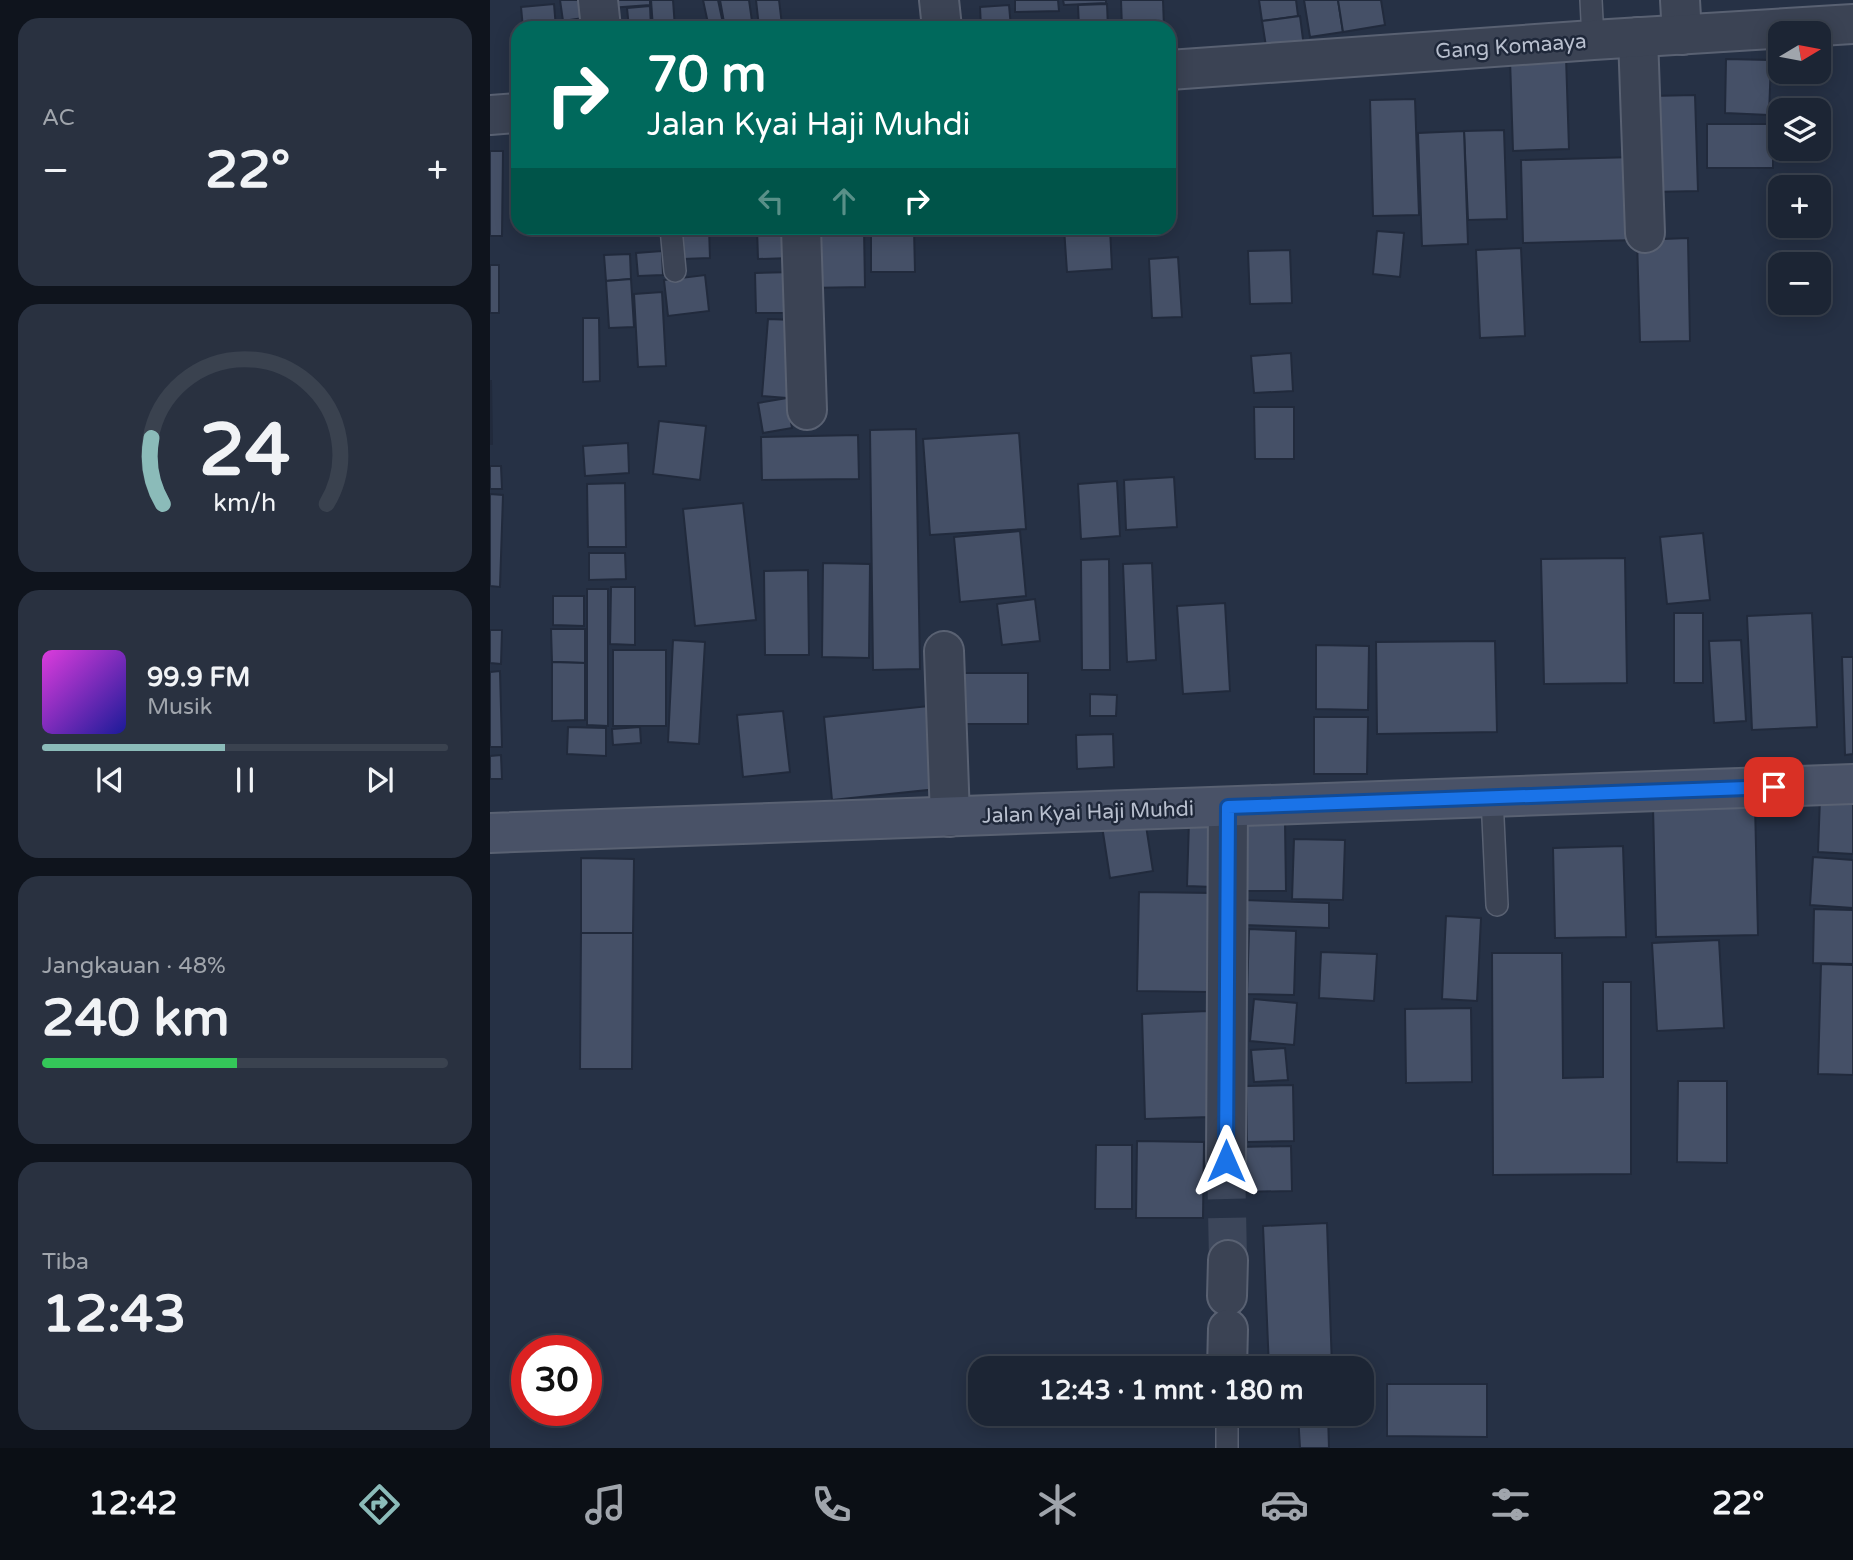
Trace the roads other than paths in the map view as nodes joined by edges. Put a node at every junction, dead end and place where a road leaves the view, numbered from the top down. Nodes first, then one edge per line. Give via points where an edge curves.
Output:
1 (598, 0) edge
2 (939, 0) edge
3 (1591, 0) edge
4 (1681, 17) edge
5 (600, 21) edge
6 (941, 21) edge
7 (1853, 24) edge
8 (1638, 37) junction
9 (1593, 40) junction
10 (1176, 70) edge
11 (511, 114) edge
12 (490, 115) edge
13 (1645, 233) dead end
14 (672, 235) edge
15 (801, 235) edge
16 (675, 271) dead end
17 (807, 410) dead end
18 (944, 651) dead end
19 (1853, 784) edge
20 (1492, 797) junction
21 (1228, 807) junction
22 (950, 817) junction
23 (490, 833) edge
24 (1497, 905) dead end
25 (1226, 1161) tunnel mouth
26 (1228, 1295) tunnel mouth
27 (1227, 1356) edge
28 (1227, 1426) edge
29 (1227, 1448) edge

1 - 5 street
2 - 6 street
3 - 9 lane
4 - 7 street, Gang Komaaya
4 - 8 street, Gang Komaaya
8 - 9 street, Gang Komaaya
8 - 13 street
9 - 10 street, Gang Komaaya
11 - 12 street
14 - 16 lane
15 - 17 street
18 - 22 street
19 - 20 street, Jalan Kyai Haji Muhdi
20 - 21 street, Jalan Kyai Haji Muhdi
20 - 24 lane
21 - 22 street, Jalan Kyai Haji Muhdi
21 - 25 street
22 - 23 street, Jalan Kyai Haji Muhdi
26 - 27 street
28 - 29 lane

